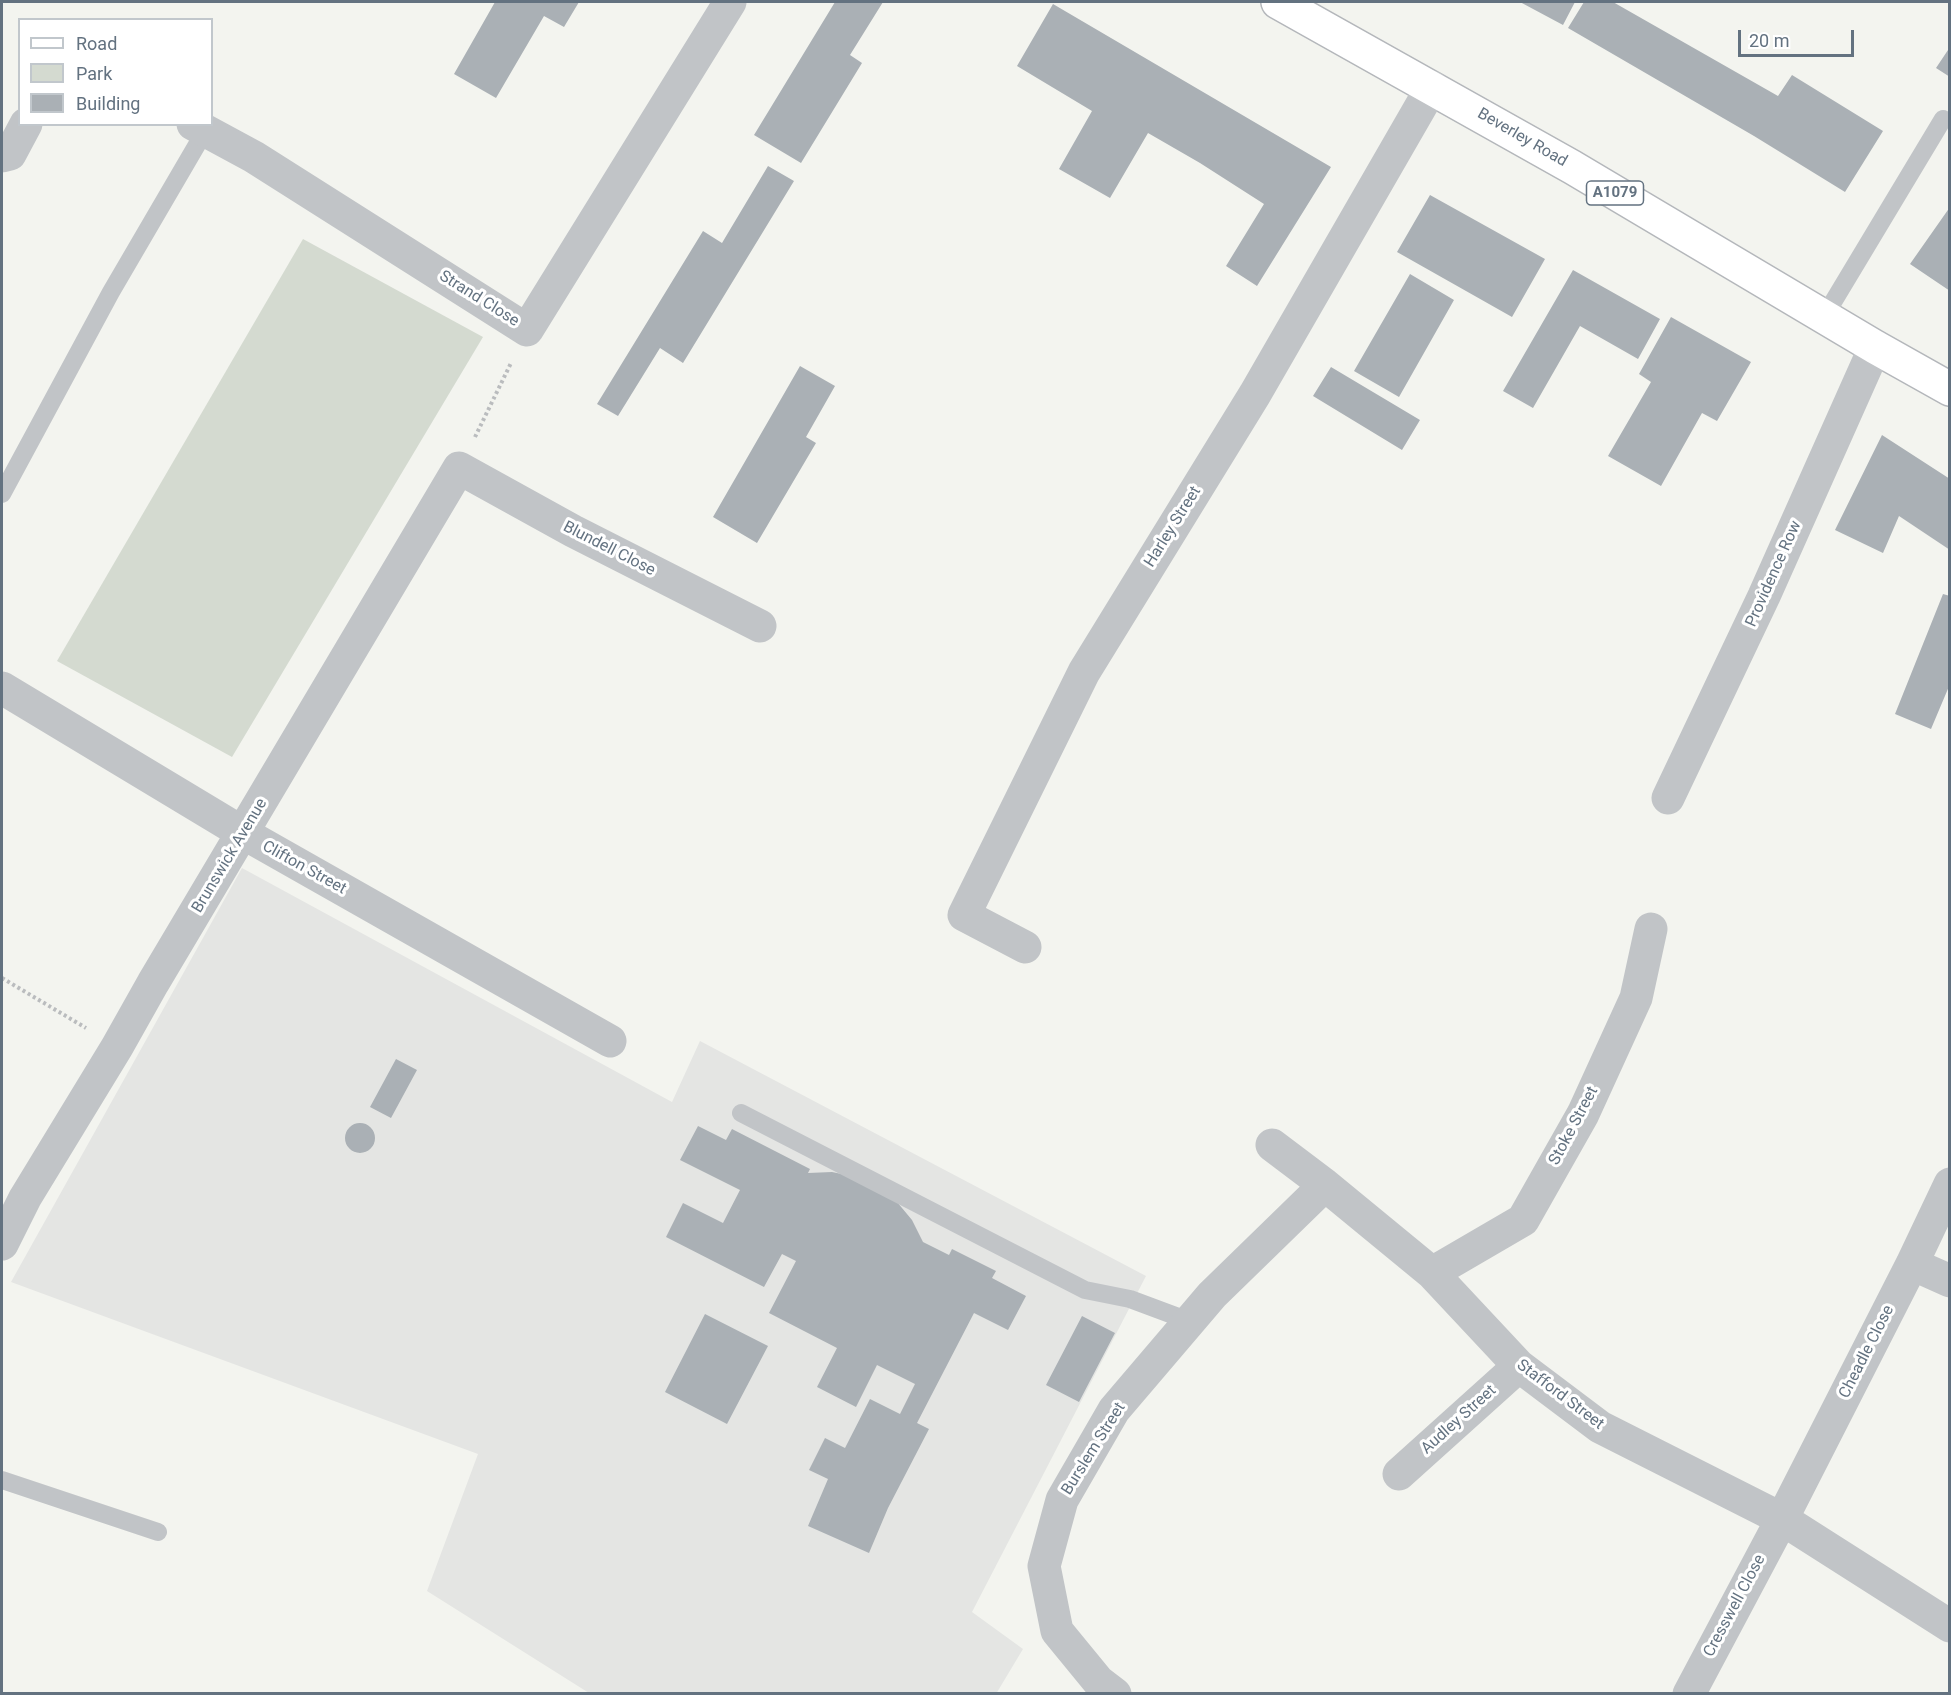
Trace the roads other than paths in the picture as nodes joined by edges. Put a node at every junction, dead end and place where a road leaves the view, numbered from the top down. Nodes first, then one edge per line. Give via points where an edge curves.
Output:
1 (730, 2) edge
2 (1278, 2) edge
3 (1432, 87) junction
4 (1942, 119) dead end
5 (25, 126) edge
6 (199, 128) edge
7 (2, 156) edge
8 (1824, 317) junction
9 (1875, 347) junction
10 (1950, 389) edge
11 (459, 468) joint
12 (2, 494) edge
13 (760, 626) dead end
14 (2, 688) edge
15 (1668, 798) dead end
16 (243, 834) junction
17 (1650, 929) dead end
18 (1025, 947) dead end
19 (610, 1041) dead end
20 (741, 1113) dead end
21 (1272, 1145) dead end
22 (1950, 1184) edge
23 (1325, 1185) junction
24 (13, 1191) edge
25 (2, 1244) edge
26 (1912, 1264) junction
27 (1432, 1273) junction
28 (1950, 1281) edge
29 (1190, 1322) junction
30 (1519, 1366) junction
31 (1399, 1474) dead end
32 (2, 1480) edge
33 (1782, 1519) junction
34 (158, 1532) dead end
35 (1950, 1626) edge
36 (1114, 1694) edge
37 (1689, 1694) edge

1 - 6 street, Strand Close via 527,330 254,157
2 - 3 main road, Beverley Road / A1079
3 - 8 main road, Beverley Road / A1079
3 - 18 street, Harley Street via 1255,394 1084,672 964,915
4 - 8 lane
5 - 7 street via 10,154
6 - 12 lane
8 - 9 main road, Beverley Road / A1079
9 - 10 main road, Beverley Road / A1079
9 - 15 street, Providence Row
11 - 13 street, Blundell Close
11 - 16 street, Brunswick Avenue
14 - 16 street, Clifton Street
16 - 19 street, Clifton Street
16 - 24 street, Brunswick Avenue via 117,1047
17 - 27 street, Stoke Street via 1636,998 1583,1114 1523,1220
20 - 29 lane via 1085,1290 1130,1299
21 - 23 street, Stafford Street
22 - 26 street, Cheadle Close
23 - 27 street, Stafford Street
23 - 29 street, Burslem Street via 1212,1295
24 - 25 street, Brunswick Avenue
26 - 28 street
26 - 33 street, Cheadle Close
27 - 30 street, Stafford Street
29 - 36 street, Burslem Street via 1114,1410 1062,1500 1044,1566 1057,1630 1098,1681
30 - 31 street, Audley Street
30 - 33 street, Stafford Street via 1600,1427
32 - 34 lane
33 - 35 street, Stafford Street
33 - 37 street, Cresswell Close

